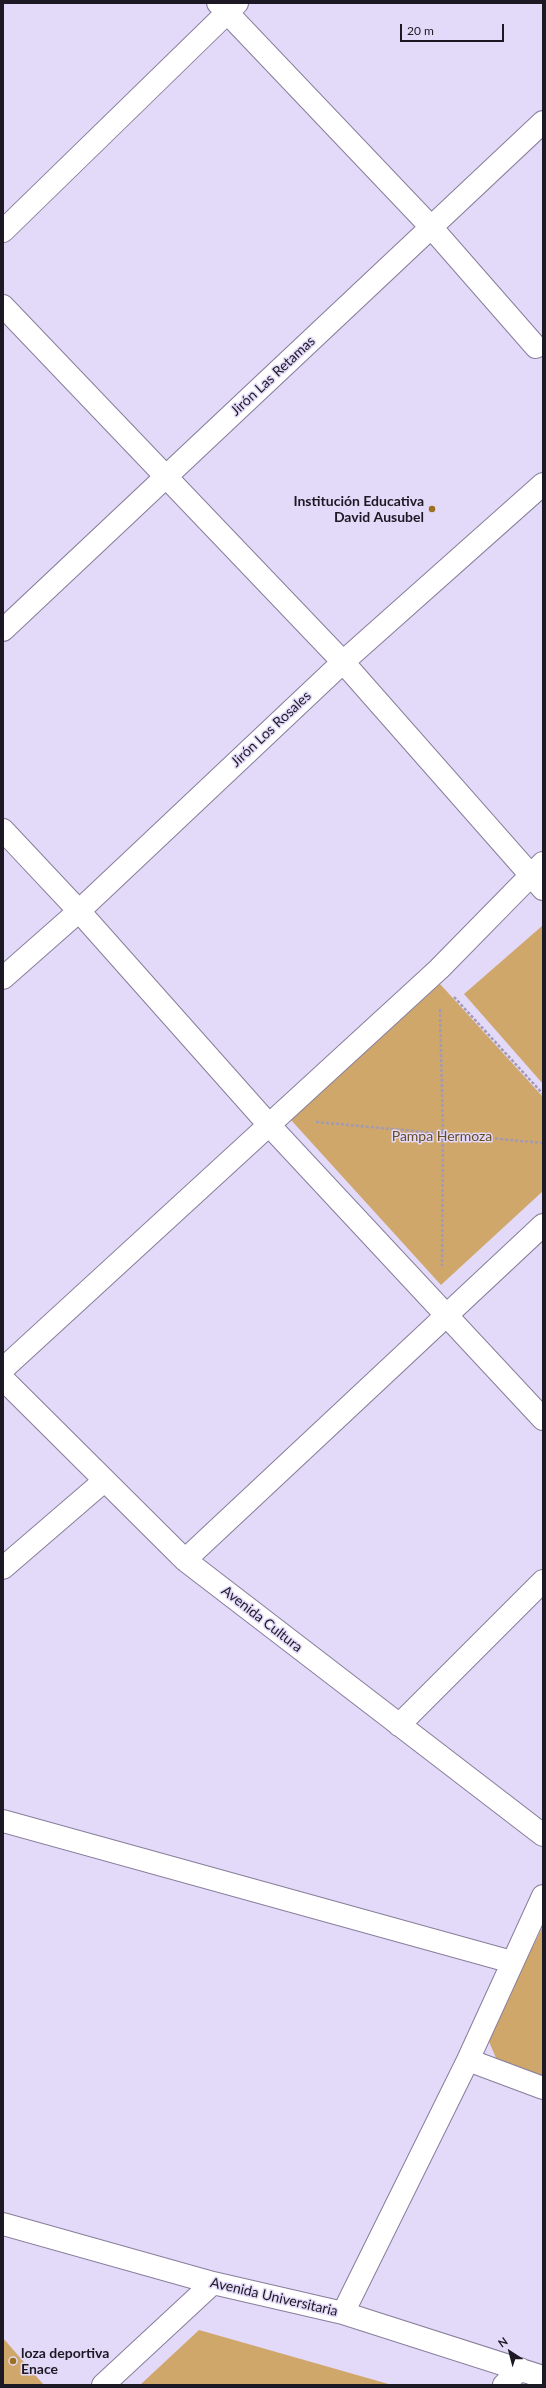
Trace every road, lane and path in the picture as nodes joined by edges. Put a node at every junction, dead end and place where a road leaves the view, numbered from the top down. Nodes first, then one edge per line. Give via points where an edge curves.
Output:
1 (228, 6) edge
2 (543, 122) edge
3 (431, 227) junction
4 (3, 231) edge
5 (3, 306) edge
6 (536, 347) dead end
7 (165, 478) junction
8 (543, 484) edge
9 (3, 630) edge
10 (343, 662) junction
11 (3, 830) edge
12 (539, 876) edge
13 (79, 911) junction
14 (439, 975) junction
15 (3, 978) edge
16 (543, 1094) edge
17 (315, 1122) dead end
18 (270, 1126) junction
19 (443, 1133) junction
20 (543, 1143) edge
21 (543, 1226) edge
22 (442, 1269) dead end
23 (446, 1314) junction
24 (3, 1369) edge
25 (3, 1379) edge
26 (543, 1419) edge
27 (104, 1481) junction
28 (185, 1560) junction
29 (3, 1568) edge
30 (543, 1581) edge
31 (399, 1725) junction
32 (3, 1821) edge
33 (543, 1834) edge
34 (543, 1896) edge
35 (512, 1962) junction
36 (468, 2060) junction
37 (543, 2088) edge
38 (3, 2224) edge
39 (213, 2283) junction
40 (343, 2312) junction
41 (520, 2369) junction
42 (543, 2377) edge
43 (103, 2385) edge
44 (504, 2385) edge

1 - 3 street
1 - 4 street
2 - 3 street, Jirón Las Retamas
3 - 6 street
3 - 7 street, Jirón Las Retamas
5 - 7 street
7 - 9 street, Jirón Las Retamas
7 - 10 street
8 - 10 street, Jirón Los Rosales
10 - 12 street
10 - 13 street, Jirón Los Rosales
11 - 13 street
12 - 14 street
13 - 15 street, Jirón Los Rosales
13 - 18 street
14 - 16 path
14 - 18 street
14 - 19 path
17 - 19 path
18 - 23 street
18 - 24 street
19 - 20 path
19 - 22 path
21 - 23 street
23 - 26 street
23 - 28 street
25 - 27 street, Avenida Cultura
27 - 28 street, Avenida Cultura
27 - 29 street
28 - 31 street, Avenida Cultura
30 - 31 street
31 - 33 street, Avenida Cultura
32 - 35 street
34 - 35 street
35 - 36 street
36 - 37 street
36 - 40 street
38 - 39 street, Avenida Universitaria
39 - 40 street, Avenida Universitaria
39 - 43 street
40 - 41 street, Avenida Universitaria
41 - 42 street, Avenida Universitaria
41 - 44 street

